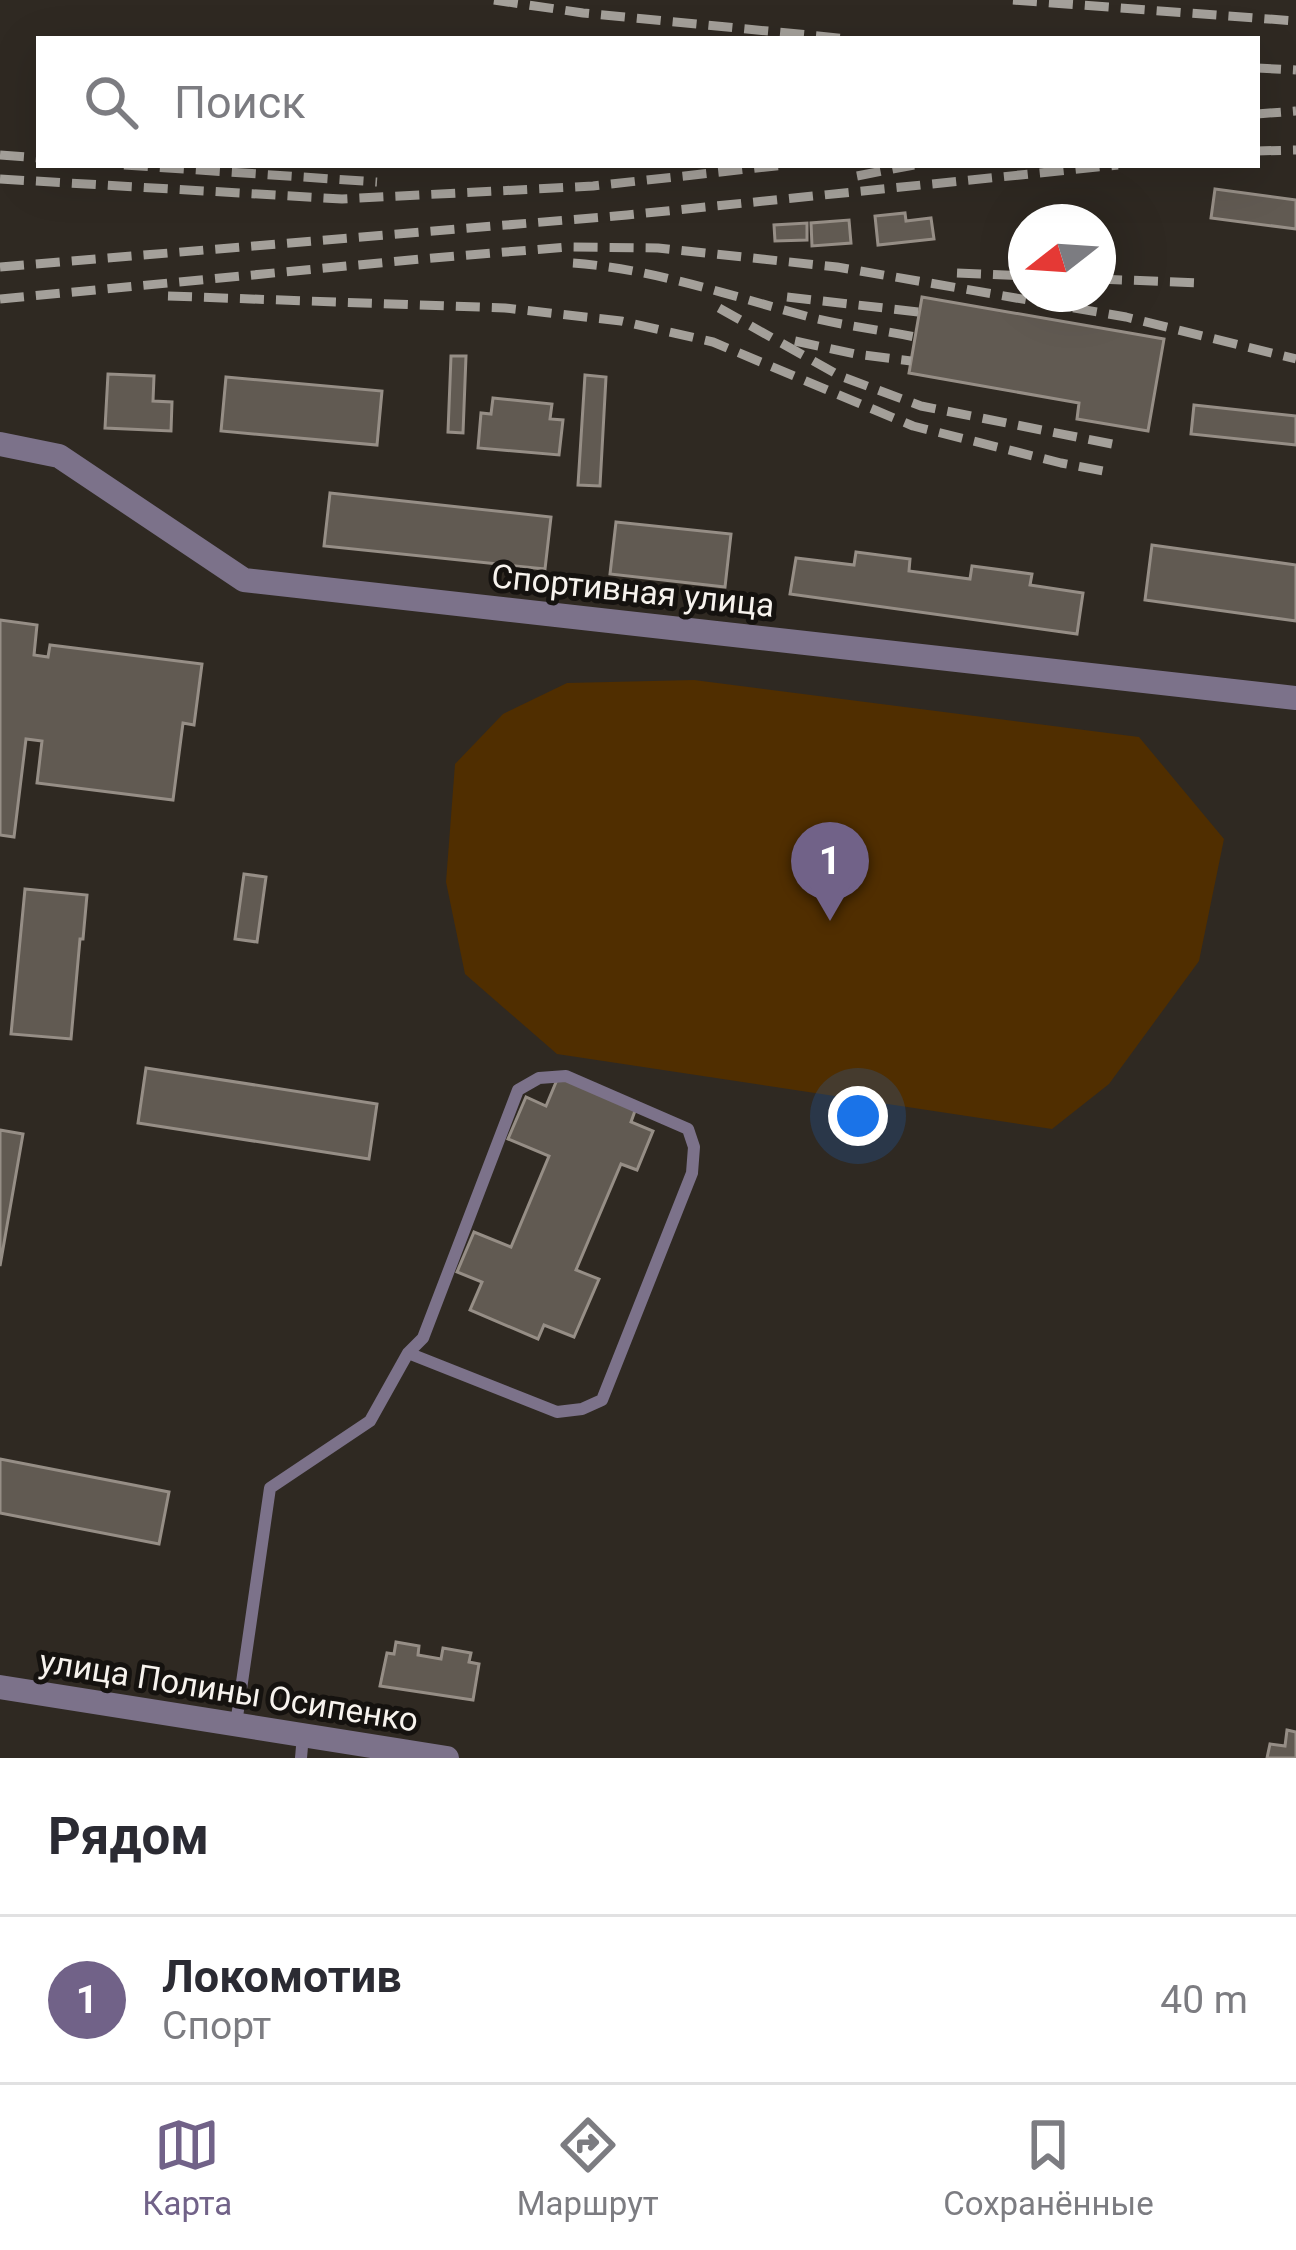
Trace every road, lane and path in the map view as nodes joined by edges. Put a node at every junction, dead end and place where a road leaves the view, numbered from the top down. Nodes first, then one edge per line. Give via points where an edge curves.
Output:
1 (0, 444) edge
2 (1296, 698) edge
3 (408, 1353) junction
4 (0, 1687) edge
5 (236, 1724) junction
6 (302, 1747) edge
7 (447, 1758) edge

1 - 2 street, Спортивная улица via 59,456 244,580
3 - 3 lane via 423,1338 518,1090 566,1076 688,1129 692,1173 602,1400 557,1412
3 - 5 lane via 370,1421 270,1488
4 - 5 street, улица Полины Осипенко
5 - 6 street, улица Полины Осипенко
6 - 7 street, улица Полины Осипенко

